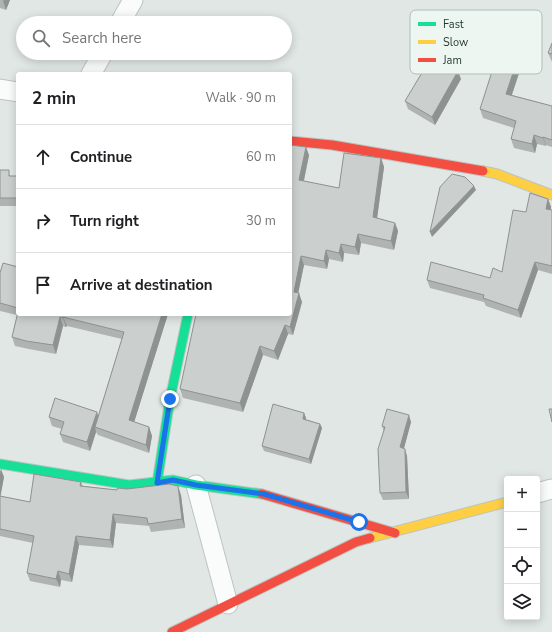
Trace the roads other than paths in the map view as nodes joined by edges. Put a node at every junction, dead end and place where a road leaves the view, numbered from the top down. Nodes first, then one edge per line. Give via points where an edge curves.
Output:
1 (134, 0) edge
2 (124, 16) edge
3 (99, 60) edge
4 (92, 72) edge
5 (0, 89) edge
6 (16, 92) edge
7 (292, 142) edge
8 (552, 196) edge
9 (188, 316) edge
10 (0, 464) edge
11 (157, 483) junction
12 (196, 485) junction
13 (552, 489) edge
14 (540, 493) edge
15 (504, 503) edge
16 (394, 533) junction
17 (228, 604) junction
18 (172, 632) edge

1 - 2 street
3 - 4 street
5 - 6 street
7 - 8 street via 332,145 497,174
9 - 11 street via 170,399
10 - 11 street via 129,485
11 - 12 street via 173,480
12 - 16 street via 264,494
12 - 17 street
13 - 14 street
15 - 16 street
16 - 17 street via 356,542
17 - 18 street

